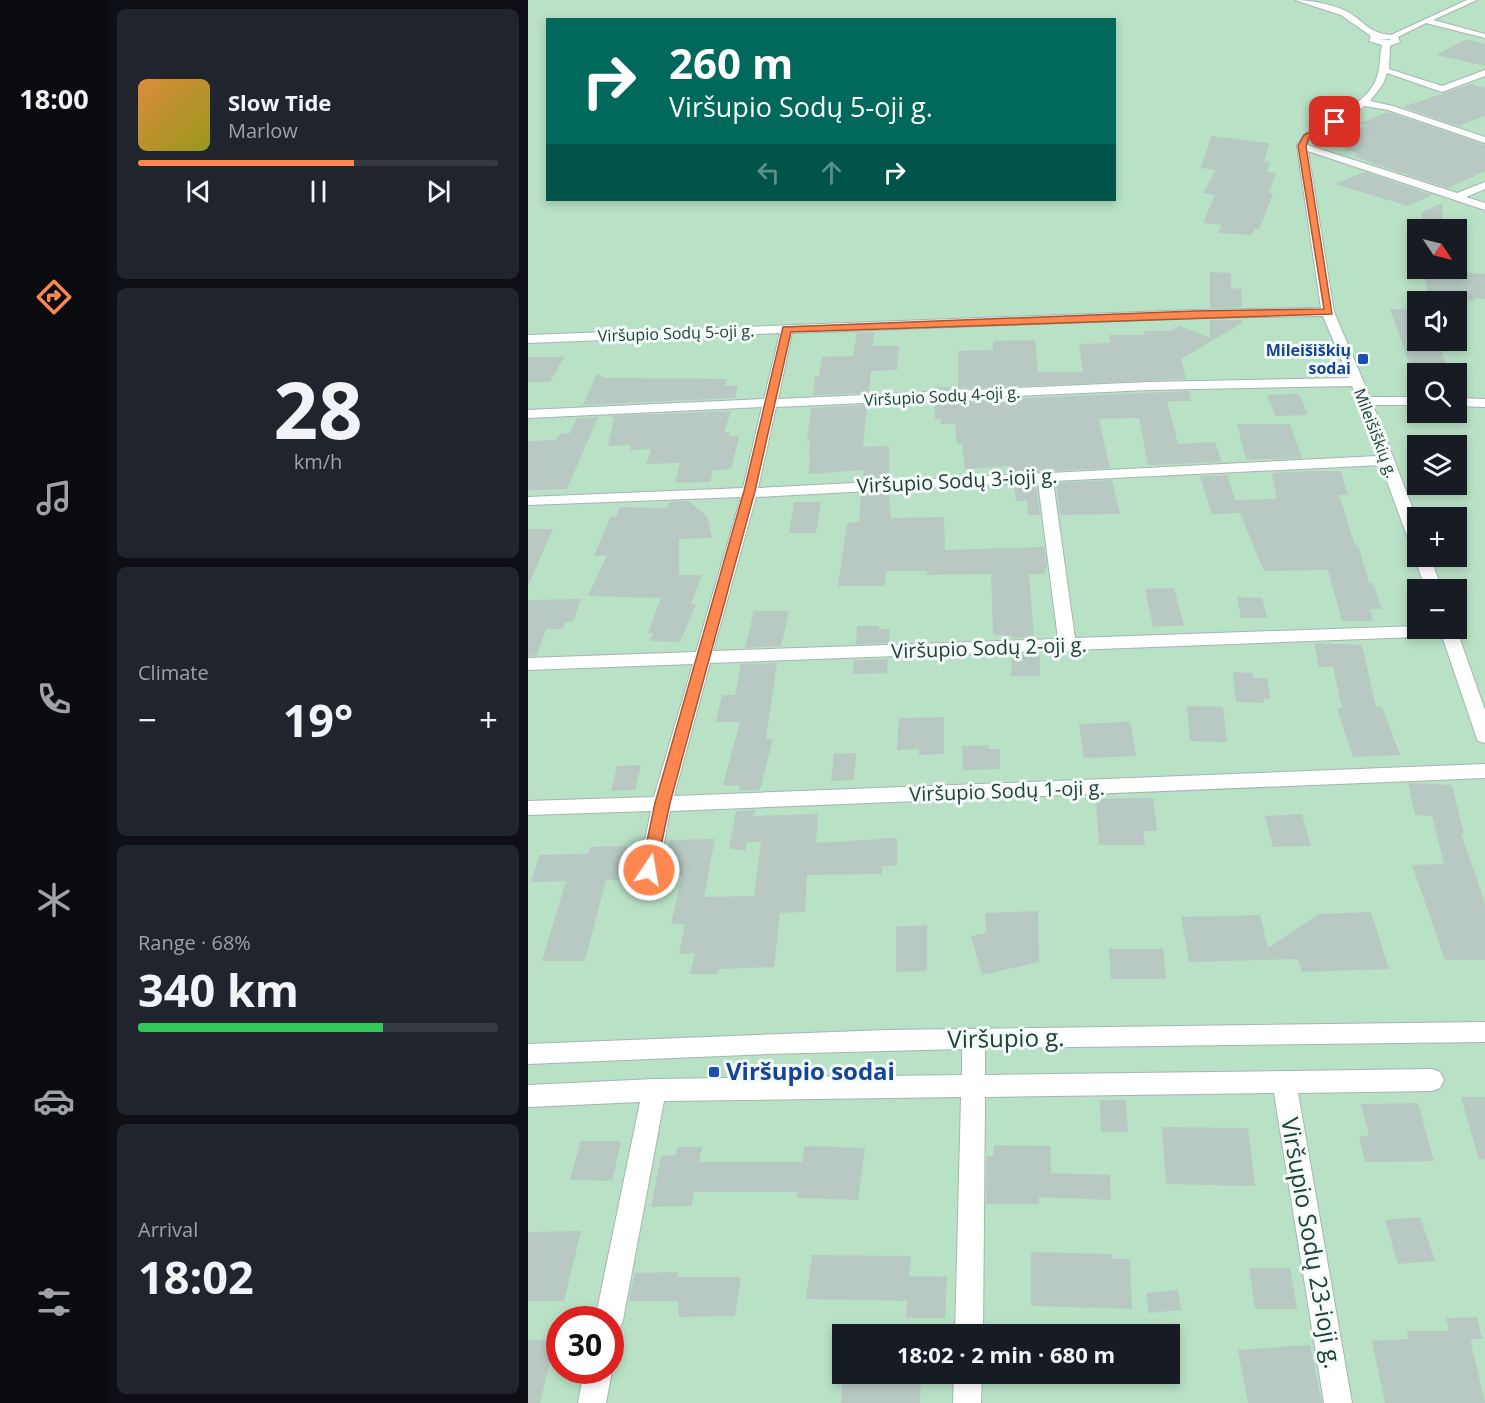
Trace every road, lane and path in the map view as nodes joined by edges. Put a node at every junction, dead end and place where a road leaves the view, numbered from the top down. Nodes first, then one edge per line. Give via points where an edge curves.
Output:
1 (1299, 0) edge
2 (1473, 0) edge
3 (1425, 20) junction
4 (1485, 36) edge
5 (1385, 38) junction
6 (1384, 70) junction
7 (1485, 73) edge
8 (1470, 79) junction
9 (1485, 83) edge
10 (1366, 103) junction
11 (1485, 140) edge
12 (1302, 146) junction
13 (1485, 185) edge
14 (1457, 197) junction
15 (1485, 207) edge
16 (1329, 312) junction
17 (787, 329) junction
18 (528, 339) edge
19 (1357, 382) junction
20 (1365, 401) junction
21 (1407, 402) edge
22 (771, 404) junction
23 (1467, 404) edge
24 (1482, 406) edge
25 (528, 414) edge
26 (1387, 460) junction
27 (1046, 476) junction
28 (750, 491) junction
29 (528, 501) edge
30 (1407, 514) edge
31 (1407, 631) edge
32 (1452, 639) edge
33 (1066, 646) junction
34 (701, 659) junction
35 (528, 664) edge
36 (1485, 736) edge
37 (1485, 771) edge
38 (663, 803) junction
39 (528, 808) edge
40 (649, 870) dead end
41 (1485, 1032) edge
42 (974, 1039) junction
43 (528, 1054) edge
44 (1432, 1080) dead end
45 (1284, 1083) junction
46 (973, 1085) junction
47 (654, 1090) junction
48 (528, 1096) edge
49 (612, 1306) edge
50 (969, 1324) edge
51 (596, 1384) edge
52 (968, 1384) edge
53 (592, 1403) edge
54 (968, 1403) edge
55 (1338, 1403) edge

1 - 5 street via 1344,13 1365,30
2 - 3 street
3 - 4 street
3 - 5 street
5 - 6 street
6 - 8 street via 1438,89
6 - 10 street
7 - 8 street
8 - 9 street
10 - 11 street
10 - 12 street via 1306,137
12 - 14 street
12 - 16 street, Mileišiškių g.
13 - 14 street
14 - 15 street
16 - 17 street, Viršupio Sodų 5-oji g.
16 - 19 street, Mileišiškių g.
17 - 18 street, Viršupio Sodų 5-oji g.
17 - 22 street
19 - 20 street, Mileišiškių g.
19 - 22 street, Viršupio Sodų 4-oji g. via 1137,387
20 - 21 street
20 - 26 street, Mileišiškių g.
22 - 25 street, Viršupio Sodų 4-oji g.
22 - 28 street
23 - 24 street
26 - 27 street, Viršupio Sodų 3-ioji g.
26 - 30 street, Mileišiškių g.
27 - 28 street, Viršupio Sodų 3-ioji g.
27 - 33 street
28 - 29 street, Viršupio Sodų 3-ioji g.
28 - 34 street
31 - 33 street, Viršupio Sodų 2-oji g.
32 - 36 street
33 - 34 street, Viršupio Sodų 2-oji g.
34 - 35 street, Viršupio Sodų 2-oji g.
34 - 38 street
37 - 38 street, Viršupio Sodų 1-oji g.
38 - 39 street, Viršupio Sodų 1-oji g.
38 - 40 street
41 - 42 street, Viršupio g.
42 - 43 street, Viršupio g.
42 - 46 street
44 - 45 street
45 - 46 street
45 - 55 street, Viršupio Sodų 23-ioji g.
46 - 47 street
46 - 50 street
47 - 48 street
47 - 49 street
51 - 53 street
52 - 54 street

